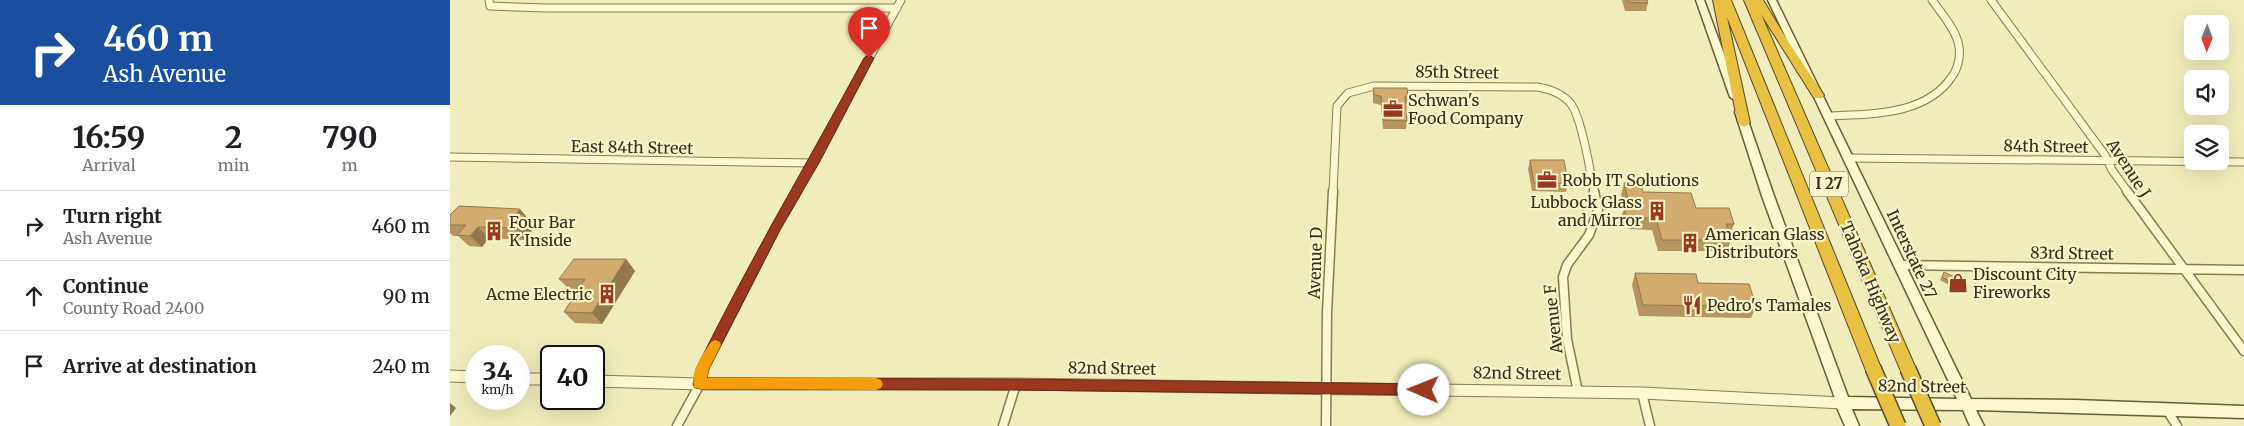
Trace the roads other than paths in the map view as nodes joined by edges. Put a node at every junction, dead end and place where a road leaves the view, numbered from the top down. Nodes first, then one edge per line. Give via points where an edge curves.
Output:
1 (901, 0) edge
2 (1700, 0) edge
3 (1718, 0) edge
4 (1726, 0) edge
5 (1749, 0) edge
6 (1758, 0) edge
7 (1772, 0) edge
8 (1932, 0) edge
9 (1991, 0) edge
10 (489, 1) edge
11 (897, 8) junction
12 (1818, 95) junction
13 (1339, 101) joint
14 (1573, 106) joint
15 (1828, 116) junction
16 (1744, 123) junction
17 (450, 157) edge
18 (1848, 158) junction
19 (2107, 161) junction
20 (2244, 162) edge
21 (813, 163) junction
22 (1899, 265) junction
23 (2183, 269) junction
24 (2244, 270) edge
25 (2244, 351) edge
26 (450, 376) edge
27 (465, 377) edge
28 (605, 381) edge
29 (700, 384) junction
30 (1016, 384) junction
31 (1327, 388) junction
32 (1578, 392) junction
33 (1642, 393) junction
34 (1842, 403) junction
35 (1966, 404) junction
36 (2167, 410) junction
37 (2244, 412) edge
38 (677, 426) edge
39 (1003, 426) edge
40 (1326, 426) edge
41 (1650, 426) edge
42 (1852, 426) edge
43 (1898, 426) edge
44 (1933, 426) edge
45 (1977, 426) edge
46 (2178, 426) edge

1 - 11 street
2 - 16 main road
3 - 16 highway
4 - 43 highway, Tahoka Highway / I 27, bridge
5 - 44 highway, Tahoka Highway / I 27, bridge
6 - 12 highway
7 - 12 main road
8 - 15 street via 1952,30 1959,48 1960,58 1948,85 1932,98 1910,108
9 - 19 street, Avenue J
10 - 11 street via 490,6 545,8
11 - 21 street
12 - 15 main road, Interstate 27
13 - 14 street, 85th Street via 1356,89 1374,86 1467,86 1544,88 1560,94
13 - 31 street, Avenue D via 1332,182
14 - 32 street, Avenue F via 1598,210 1589,234 1567,265 1563,277 1568,339
15 - 18 main road, Interstate 27
16 - 34 main road
17 - 21 street, East 84th Street
18 - 19 street, 84th Street
18 - 22 main road, Interstate 27
19 - 20 street, 84th Street
19 - 23 street, Avenue J
21 - 29 street via 703,369
22 - 23 street, 83rd Street
22 - 35 main road, Interstate 27
23 - 24 street, 83rd Street
23 - 25 street, Avenue J
26 - 27 street
28 - 29 street, 82nd Street
29 - 30 street, 82nd Street
29 - 38 street
30 - 31 street, 82nd Street
30 - 39 street
31 - 32 street, 82nd Street
31 - 40 street, Avenue D
32 - 33 street, 82nd Street
33 - 34 street, 82nd Street
33 - 41 street
34 - 35 main road, 82nd Street
34 - 42 main road
35 - 36 main road, 82nd Street
35 - 45 main road, Interstate 27
36 - 37 main road, 82nd Street
36 - 46 street

